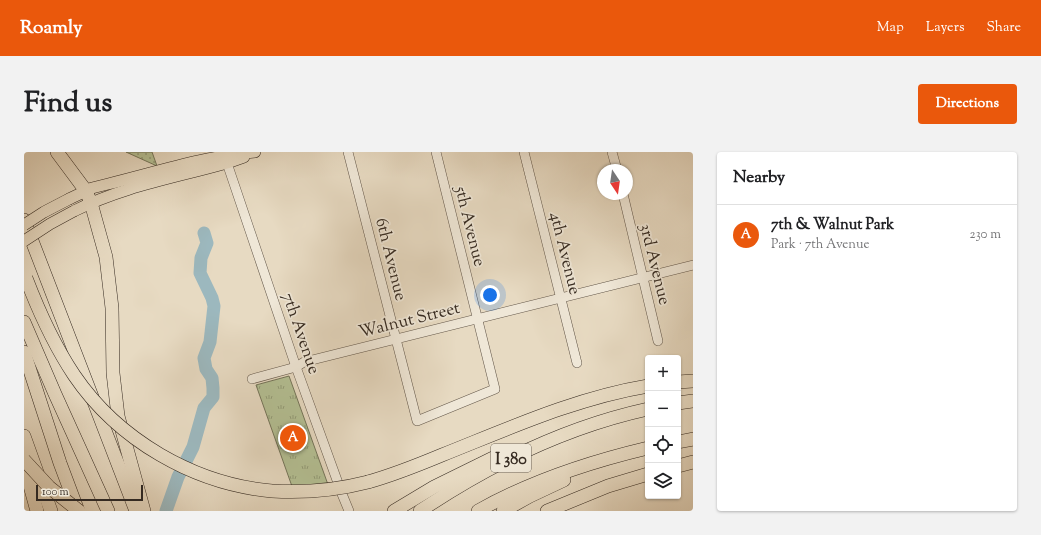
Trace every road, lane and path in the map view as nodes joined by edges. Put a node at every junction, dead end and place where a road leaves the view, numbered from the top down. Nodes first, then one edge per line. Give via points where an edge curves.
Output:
1 (57, 152) edge
2 (255, 152) edge
3 (348, 152) edge
4 (436, 152) edge
5 (524, 152) edge
6 (612, 152) edge
7 (225, 157) edge
8 (615, 164) edge
9 (88, 197) junction
10 (624, 200) edge
11 (24, 220) edge
12 (24, 225) edge
13 (24, 241) edge
14 (693, 265) edge
15 (25, 275) edge
16 (643, 277) junction
17 (561, 298) junction
18 (477, 319) junction
19 (24, 322) edge
20 (396, 339) junction
21 (658, 341) dead end
22 (24, 352) edge
23 (577, 363) dead end
24 (296, 367) junction
25 (252, 380) dead end
26 (693, 381) edge
27 (681, 382) edge
28 (645, 387) edge
29 (693, 401) edge
30 (681, 403) edge
31 (645, 410) edge
32 (609, 419) junction
33 (417, 421) joint
34 (24, 436) edge
35 (693, 439) edge
36 (681, 441) edge
37 (645, 450) edge
38 (645, 450) edge
39 (24, 460) edge
40 (693, 462) edge
41 (24, 464) edge
42 (681, 465) edge
43 (645, 475) edge
44 (37, 511) edge
45 (51, 511) edge
46 (78, 511) edge
47 (108, 511) edge
48 (136, 511) edge
49 (144, 511) edge
50 (349, 511) edge
51 (394, 511) edge
52 (420, 511) edge
53 (478, 511) edge
54 (503, 511) edge
55 (547, 511) edge

1 - 9 highway
2 - 7 main road
3 - 20 street, 6th Avenue
4 - 18 street, 5th Avenue
5 - 17 street, 4th Avenue
6 - 8 street
7 - 9 main road via 108,184
7 - 24 street, 7th Avenue
9 - 12 main road, bridge via 69,199
9 - 13 main road, bridge via 74,211
9 - 49 highway via 103,244 108,271 112,308 113,373 118,416
10 - 16 street, 3rd Avenue
11 - 48 highway
14 - 16 street, Walnut Street
15 - 28 highway, bridge via 62,356 84,389 106,413 122,428 179,465 224,482 248,487 297,492 344,488 368,482 545,414 603,396
16 - 17 street, Walnut Street
16 - 21 street, 3rd Avenue
17 - 18 street, Walnut Street
17 - 23 street, 4th Avenue
18 - 20 street, Walnut Street
18 - 33 street, 5th Avenue via 495,389
19 - 47 highway
20 - 24 street, Walnut Street via 304,362
20 - 33 street, 6th Avenue
22 - 46 highway
24 - 25 street, Walnut Street
24 - 50 street, 7th Avenue
26 - 27 highway
29 - 30 highway
31 - 32 highway, I 380
32 - 51 highway via 561,431 514,448 462,472
32 - 52 highway, I 380 via 511,458 466,481
34 - 45 highway
35 - 36 highway
37 - 53 highway, I 380 via 600,460 550,477
38 - 54 highway via 575,476
39 - 46 highway, bridge via 49,487
40 - 42 highway
41 - 44 highway
43 - 55 highway

